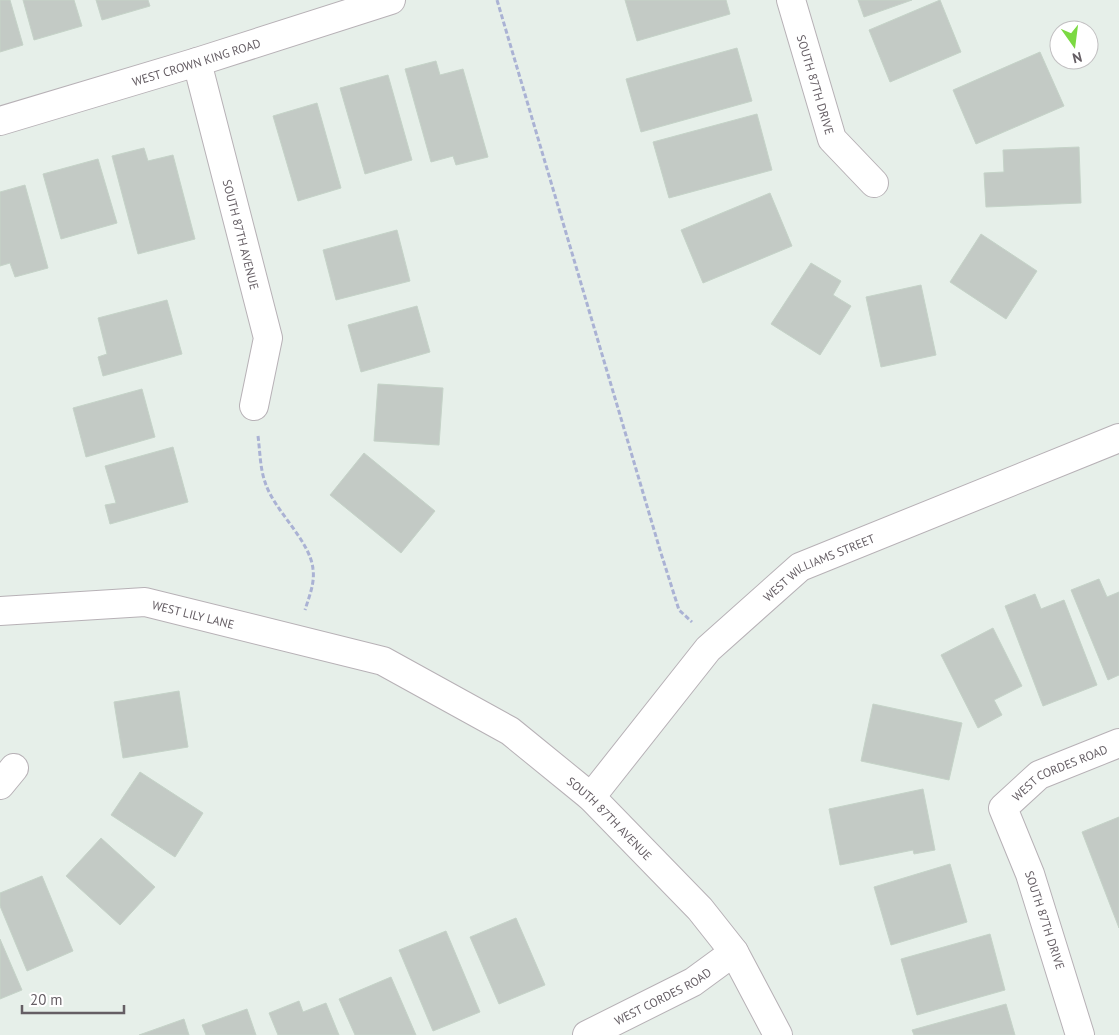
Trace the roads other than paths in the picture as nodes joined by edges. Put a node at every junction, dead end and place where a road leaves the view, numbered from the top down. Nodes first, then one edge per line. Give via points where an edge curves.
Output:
1 (391, 0) edge
2 (790, 0) edge
3 (197, 62) junction
4 (0, 120) edge
5 (874, 183) dead end
6 (254, 406) road end
7 (1119, 438) edge
8 (0, 611) edge
9 (383, 661) joint
10 (1119, 743) edge
11 (591, 797) junction
12 (1003, 808) joint
13 (734, 952) junction
14 (587, 1035) edge
15 (778, 1035) edge
16 (1080, 1035) edge

1 - 3 street, WEST CROWN KING ROAD
2 - 5 street, SOUTH 87TH DRIVE via 832,139
3 - 4 street, WEST CROWN KING ROAD
3 - 6 street, SOUTH 87TH AVENUE via 268,338
7 - 11 street, WEST WILLIAMS STREET via 800,567 714,643
8 - 9 street, WEST LILY LANE via 145,602
9 - 11 street, SOUTH 87TH AVENUE via 510,731
10 - 12 street, WEST CORDES ROAD via 1039,775
11 - 13 street, SOUTH 87TH AVENUE via 700,909
12 - 16 street, SOUTH 87TH DRIVE via 1030,874
13 - 14 street, WEST CORDES ROAD via 693,982
13 - 15 street, SOUTH 87TH AVENUE

